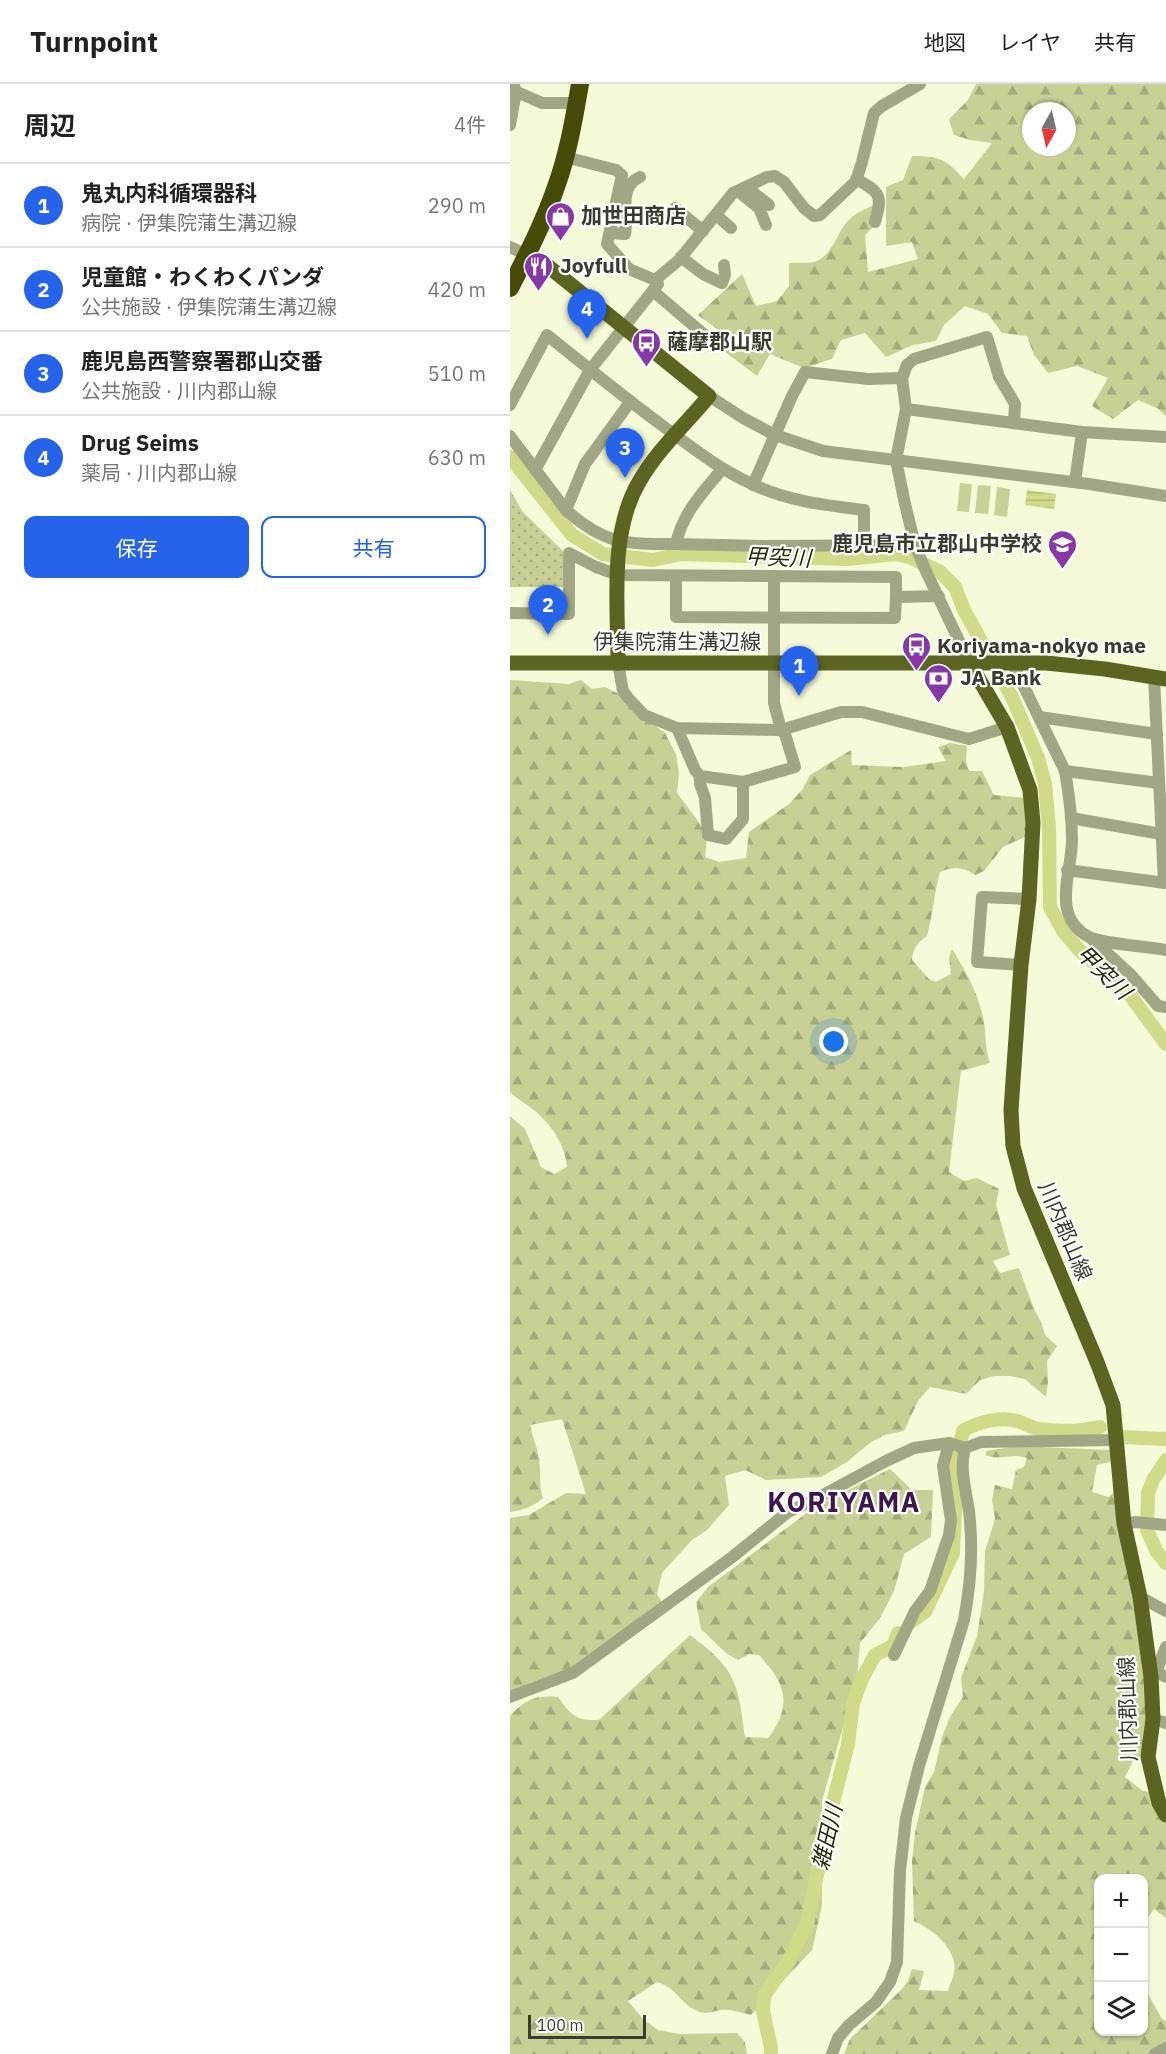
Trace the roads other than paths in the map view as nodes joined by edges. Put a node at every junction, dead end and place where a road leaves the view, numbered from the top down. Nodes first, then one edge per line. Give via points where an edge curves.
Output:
1 (580, 84) edge
2 (920, 84) edge
3 (513, 88) edge
4 (577, 103) junction
5 (510, 125) edge
6 (565, 157) junction
7 (640, 177) dead end
8 (856, 179) junction
9 (742, 189) junction
10 (769, 205) dead end
11 (675, 208) dead end
12 (716, 215) junction
13 (875, 222) dead end
14 (766, 225) dead end
15 (730, 228) dead end
16 (703, 231) junction
17 (610, 233) junction
18 (510, 247) edge
19 (527, 255) junction
20 (681, 257) junction
21 (724, 265) dead end
22 (654, 285) junction
23 (510, 288) edge
24 (624, 327) junction
25 (714, 343) dead end
26 (590, 370) junction
27 (903, 378) junction
28 (709, 396) junction
29 (630, 402) junction
30 (510, 405) edge
31 (906, 409) junction
32 (1014, 423) junction
33 (1082, 432) junction
34 (675, 435) junction
35 (775, 435) junction
36 (510, 436) edge
37 (1166, 437) edge
38 (896, 460) junction
39 (722, 469) junction
40 (535, 470) junction
41 (1076, 482) junction
42 (753, 485) junction
43 (1166, 496) edge
44 (566, 510) junction
45 (619, 543) junction
46 (676, 544) junction
47 (864, 545) junction
48 (915, 545) junction
49 (618, 573) junction
50 (676, 576) junction
51 (774, 576) junction
52 (939, 596) junction
53 (896, 597) junction
54 (510, 614) edge
55 (773, 617) junction
56 (1011, 662) junction
57 (510, 663) edge
58 (618, 663) junction
59 (774, 663) junction
60 (970, 664) junction
61 (1160, 678) edge
62 (1039, 717) junction
63 (1007, 727) junction
64 (677, 728) junction
65 (781, 730) junction
66 (1157, 734) junction
67 (1065, 771) junction
68 (700, 776) junction
69 (744, 782) junction
70 (1159, 783) junction
71 (1071, 818) junction
72 (1161, 834) junction
73 (1067, 870) junction
74 (1165, 883) edge
75 (1029, 899) junction
76 (1090, 938) junction
77 (1166, 950) edge
78 (1021, 965) junction
79 (1166, 1007) edge
80 (1117, 1440) junction
81 (949, 1443) junction
82 (965, 1449) junction
83 (1130, 1523) junction
84 (1162, 1525) edge
85 (1140, 1597) junction
86 (1166, 1611) edge
87 (1166, 1647) edge
88 (894, 1655) dead end
89 (1166, 1677) edge
90 (510, 1696) edge
91 (1159, 1721) edge
92 (1160, 1785) edge
93 (1166, 1815) edge
94 (1166, 2048) edge
95 (832, 2054) edge
96 (1155, 2054) edge

1 - 4 highway
2 - 8 street via 874,113
3 - 4 street via 542,103
3 - 5 street
4 - 6 highway
6 - 17 street via 622,175
6 - 19 highway
7 - 17 street via 632,182 625,200 625,234
8 - 9 street via 820,215 814,216 775,176
8 - 13 street via 878,193
9 - 10 street
9 - 12 street via 733,193
9 - 14 street via 759,208
11 - 16 street
12 - 15 street
12 - 16 street
16 - 20 street
17 - 22 street via 607,244 629,269
18 - 19 street
19 - 23 highway
19 - 24 main road via 549,267
20 - 21 street via 722,283
20 - 22 street
22 - 24 street
22 - 25 street
24 - 26 street
24 - 28 main road
26 - 29 street
26 - 30 street via 547,335
26 - 40 street
27 - 31 street
27 - 32 street via 907,365 914,359 987,337 999,377 1016,404
27 - 35 street via 868,379 805,372
28 - 34 main road
28 - 35 street
29 - 34 street
29 - 44 street via 585,464
31 - 32 street
31 - 38 street
32 - 33 street
33 - 37 street
33 - 41 street
34 - 39 street
34 - 45 main road via 631,496
35 - 38 street via 823,451
35 - 42 street
36 - 40 street
38 - 41 street
38 - 48 street
39 - 42 street
39 - 46 street via 686,513
40 - 44 street
41 - 43 street
42 - 47 street via 785,497 864,510
44 - 45 street
45 - 46 street
45 - 49 main road
46 - 47 street
47 - 48 street
48 - 52 street
49 - 50 street
49 - 54 street via 569,553 569,614
49 - 58 main road
50 - 51 street
50 - 55 street via 676,617
51 - 53 street via 896,577
51 - 55 street
52 - 53 street
52 - 60 street
53 - 55 street via 895,618
55 - 59 street
56 - 60 main road, 伊集院蒲生溝辺線
56 - 61 main road, 伊集院蒲生溝辺線 via 1070,665
56 - 62 street
57 - 58 main road, 伊集院蒲生溝辺線
58 - 59 main road, 伊集院蒲生溝辺線
58 - 64 street via 623,691 644,716
59 - 60 main road, 伊集院蒲生溝辺線
59 - 65 street via 774,703
60 - 63 main road, 川内郡山線
61 - 66 street
62 - 66 street
62 - 67 street
63 - 65 street via 969,739 862,712 841,712
63 - 75 main road, 川内郡山線 via 1030,790 1033,823
64 - 65 street
64 - 68 street
65 - 69 street via 795,767
66 - 70 street
67 - 70 street
67 - 71 street
68 - 69 street
68 - 69 street via 708,834 726,839 743,819
70 - 72 street
71 - 72 street
71 - 73 street
72 - 74 street
73 - 74 street
73 - 76 street via 1065,901 1069,918
75 - 78 main road, 川内郡山線
75 - 78 street via 982,897 977,962
76 - 77 street
76 - 79 street via 1158,1006
78 - 80 main road, 川内郡山線 via 1011,1110 1013,1146 1023,1188 1113,1405
80 - 82 street via 981,1442
80 - 83 main road, 川内郡山線
81 - 82 street
81 - 88 street via 943,1466 951,1520 949,1535 930,1592 915,1611
81 - 90 street via 914,1448 788,1512 573,1673
82 - 95 street via 961,1462 970,1521 969,1596 906,1818 897,1962 890,1982 876,2002 838,2038
83 - 84 street
83 - 85 main road, 川内郡山線
85 - 86 street
85 - 91 main road, 川内郡山線
87 - 89 street via 1158,1673
91 - 92 main road, 川内郡山線 via 1148,1757
92 - 93 main road, 川内郡山線 via 1159,1803
94 - 96 street

